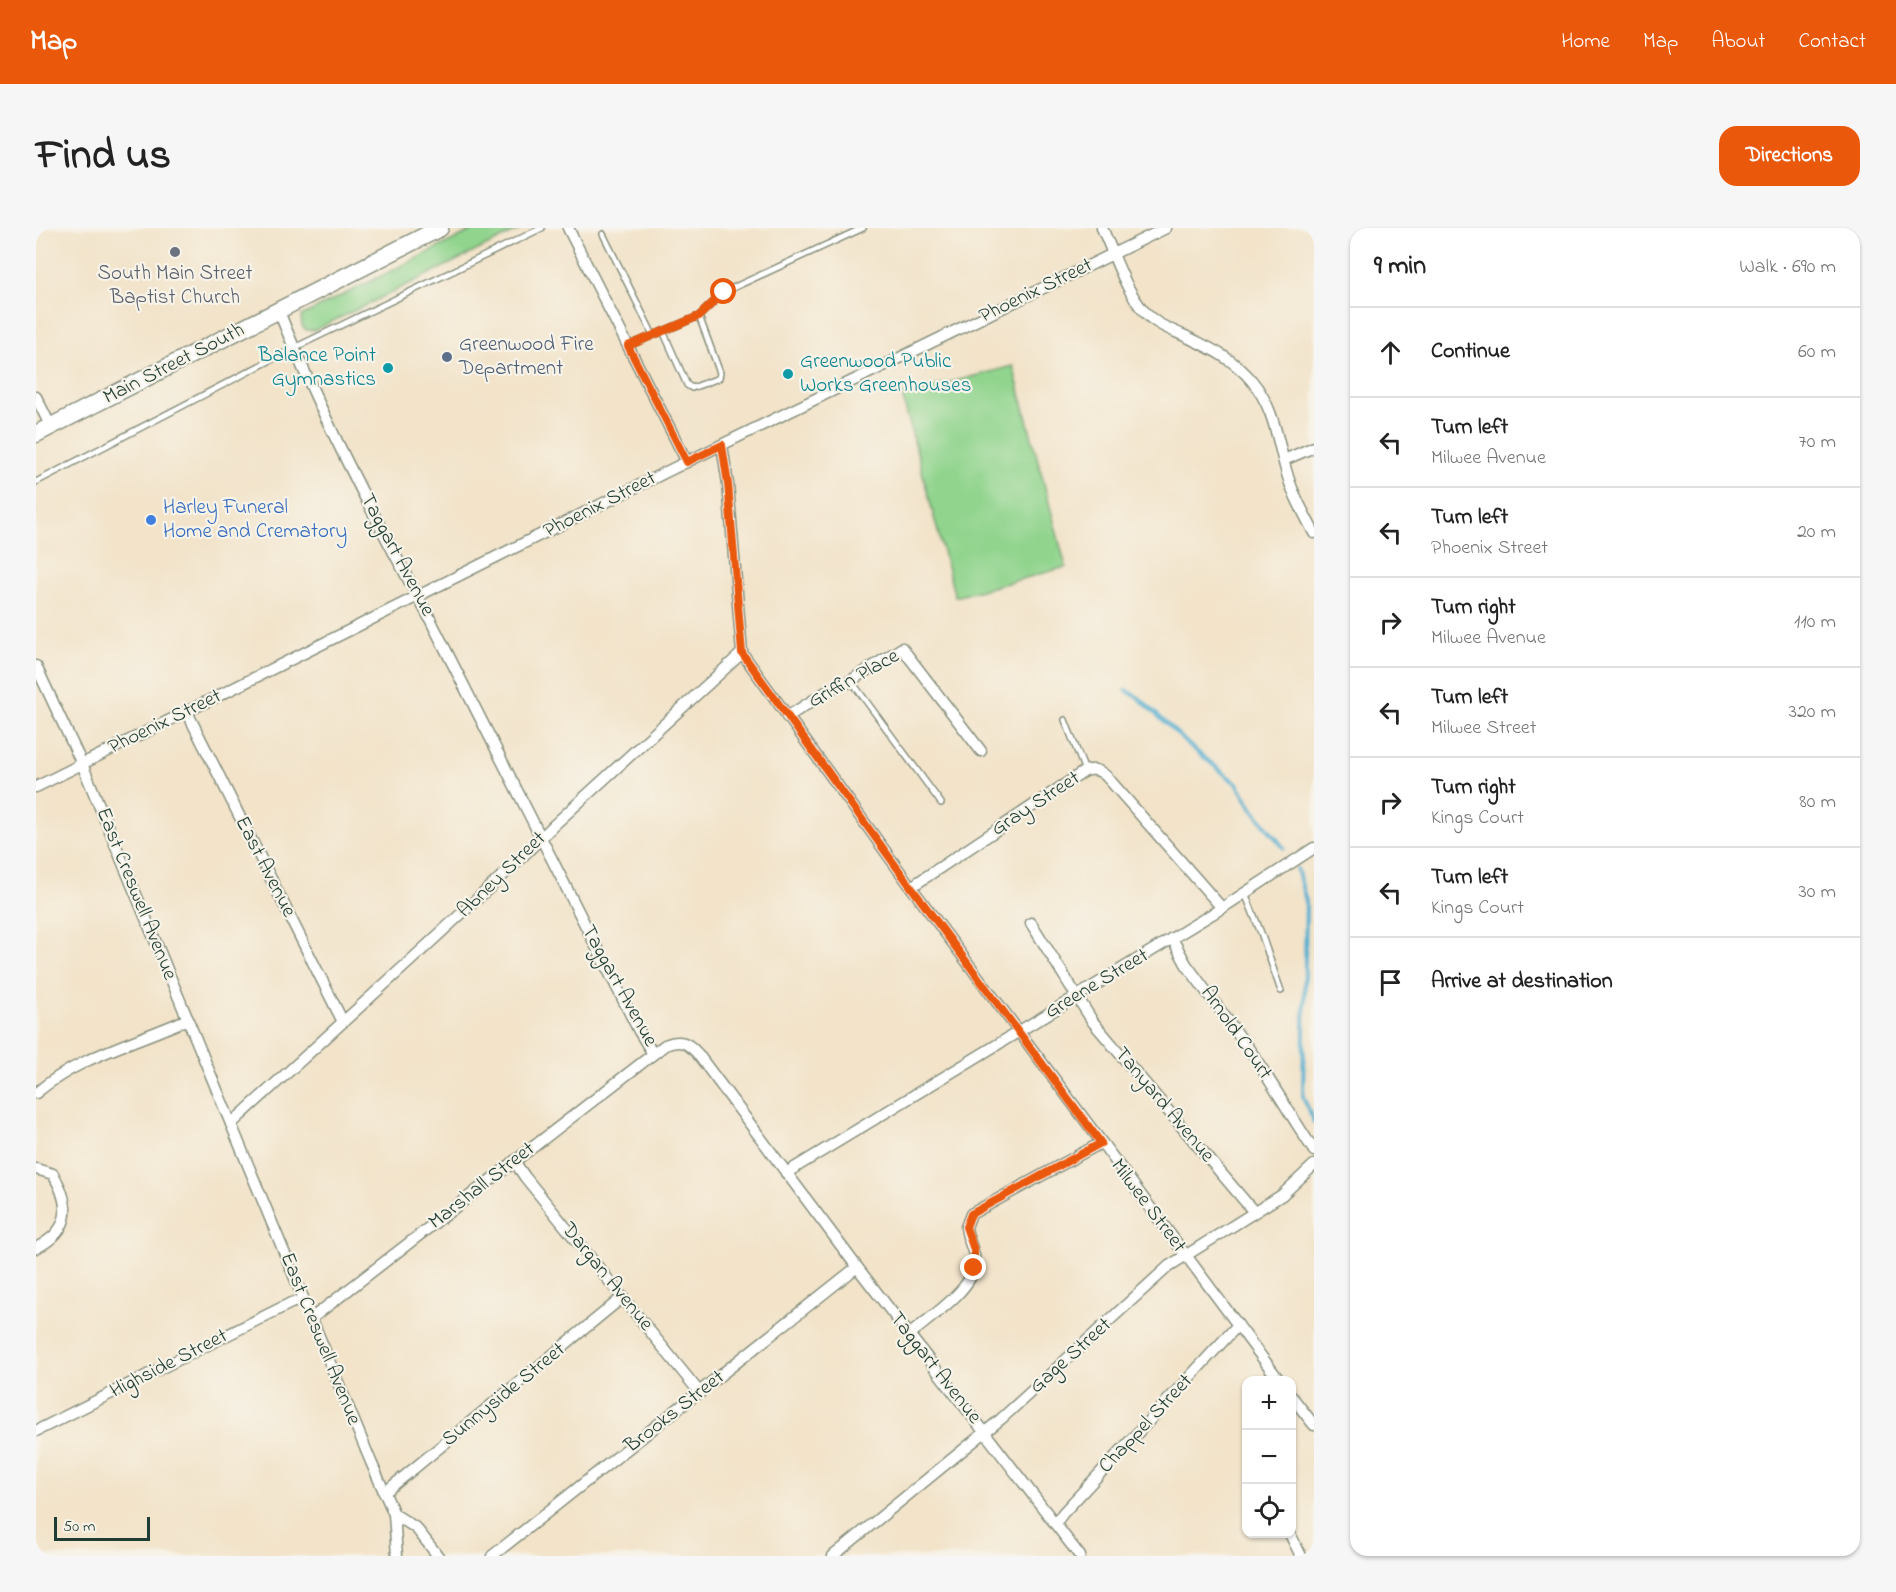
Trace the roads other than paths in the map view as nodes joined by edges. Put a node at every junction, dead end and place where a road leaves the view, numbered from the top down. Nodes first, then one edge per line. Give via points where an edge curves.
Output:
1 (440, 228) edge
2 (542, 228) edge
3 (568, 228) edge
4 (863, 228) edge
5 (1102, 228) edge
6 (1166, 228) edge
7 (603, 234) dead end
8 (1114, 254) junction
9 (278, 309) junction
10 (699, 316) junction
11 (663, 331) junction
12 (653, 335) junction
13 (628, 346) junction
14 (294, 348) junction
15 (36, 397) edge
16 (44, 430) edge
17 (722, 445) junction
18 (1314, 447) edge
19 (1284, 460) junction
20 (687, 462) junction
21 (36, 482) edge
22 (1314, 533) edge
23 (418, 597) junction
24 (742, 653) junction
25 (36, 666) edge
26 (847, 682) junction
27 (186, 712) junction
28 (787, 717) junction
29 (1065, 720) dead end
30 (981, 751) dead end
31 (82, 764) junction
32 (1085, 771) junction
33 (36, 787) edge
34 (941, 803) dead end
35 (541, 839) junction
36 (1314, 848) edge
37 (911, 887) junction
38 (1245, 893) junction
39 (1222, 908) junction
40 (1031, 923) dead end
41 (1172, 938) junction
42 (1281, 991) dead end
43 (1078, 995) junction
44 (188, 1019) junction
45 (343, 1022) junction
46 (1018, 1032) junction
47 (653, 1054) junction
48 (36, 1093) edge
49 (231, 1124) junction
50 (1101, 1143) junction
51 (1314, 1151) edge
52 (514, 1161) junction
53 (1314, 1165) edge
54 (36, 1169) edge
55 (786, 1173) junction
56 (1254, 1212) junction
57 (36, 1248) edge
58 (1185, 1255) junction
59 (857, 1267) junction
60 (623, 1297) junction
61 (303, 1300) junction
62 (312, 1318) junction
63 (1238, 1325) junction
64 (909, 1335) junction
65 (1276, 1376) edge
66 (700, 1393) junction
67 (1296, 1402) edge
68 (1314, 1425) edge
69 (36, 1431) edge
70 (986, 1432) junction
71 (384, 1493) junction
72 (394, 1514) junction
73 (1055, 1524) junction
74 (1292, 1538) edge
75 (397, 1556) edge
76 (438, 1556) edge
77 (492, 1556) edge
78 (833, 1556) edge
79 (1080, 1556) edge
80 (1301, 1556) edge

1 - 9 main road, Main Street South
2 - 14 lane
3 - 13 street
4 - 10 lane via 724,292
5 - 8 street
6 - 8 street, Phoenix Street
7 - 12 lane
8 - 17 street, Phoenix Street
8 - 19 street via 1144,312 1165,327 1210,347 1252,380 1266,405
9 - 14 street, Taggart Avenue
9 - 16 main road, Main Street South
10 - 11 lane
10 - 11 lane via 720,373 718,378 699,387 687,385
11 - 12 lane
12 - 13 lane
13 - 20 street
14 - 21 lane
14 - 23 street, Taggart Avenue
15 - 16 street
17 - 20 street, Phoenix Street
17 - 24 street
18 - 19 street
19 - 22 street via 1290,484
20 - 23 street, Phoenix Street
23 - 27 street, Phoenix Street
23 - 35 street, Taggart Avenue
24 - 28 street, Milwee Street
24 - 35 street, Abney Street
25 - 31 street, East Creswell Avenue
26 - 28 street, Griffin Place
26 - 30 street, Griffin Place via 902,648
26 - 34 lane via 855,686
27 - 31 street, Phoenix Street
27 - 45 street, East Avenue
28 - 37 street, Milwee Street
29 - 32 lane
31 - 33 street, Phoenix Street
31 - 44 street, East Creswell Avenue
32 - 37 street, Gray Street
32 - 39 street, Gray Street via 1101,771
35 - 45 street, Abney Street
35 - 47 street, Taggart Avenue
36 - 38 street, Greene Street
37 - 46 street, Milwee Street
38 - 39 street, Greene Street
38 - 42 lane
39 - 41 street, Greene Street
40 - 43 street, Tanyard Avenue
41 - 43 street, Greene Street
41 - 51 street, Arnold Court
43 - 46 street, Greene Street
43 - 56 street, Tanyard Avenue via 1094,1022
44 - 48 street via 75,1066
44 - 49 street, East Creswell Avenue
45 - 49 street, Abney Street
46 - 50 street, Milwee Street
46 - 55 street, Greene Street
47 - 52 street, Marshall Street
47 - 55 street, Taggart Avenue via 680,1041 691,1046
49 - 61 street, East Creswell Avenue
50 - 58 street, Milwee Street
50 - 64 street via 971,1214 966,1227 975,1262 970,1278
52 - 60 street, Dargan Avenue
52 - 62 street, Marshall Street
53 - 56 street, Gage Street via 1295,1185
54 - 57 street via 53,1174 63,1191 66,1207 64,1223 54,1236
55 - 59 street, Taggart Avenue
56 - 58 street, Gage Street
58 - 63 street, Milwee Street
58 - 70 street, Gage Street
59 - 64 street, Taggart Avenue
59 - 66 street, Brooks Street
60 - 66 street, Dargan Avenue
60 - 71 street, Sunnyside Street
61 - 62 street, East Creswell Avenue
61 - 69 street, Highside Street
62 - 71 street, East Creswell Avenue
63 - 65 street, Milwee Street
63 - 73 street, Chappel Street
64 - 70 street, Taggart Avenue
66 - 77 street, Brooks Street
67 - 68 street
70 - 73 street, Taggart Avenue
70 - 78 street, Gage Street
71 - 72 street, East Creswell Avenue
72 - 75 street, East Creswell Avenue
72 - 76 street via 416,1528
73 - 79 street, Taggart Avenue
74 - 80 street

